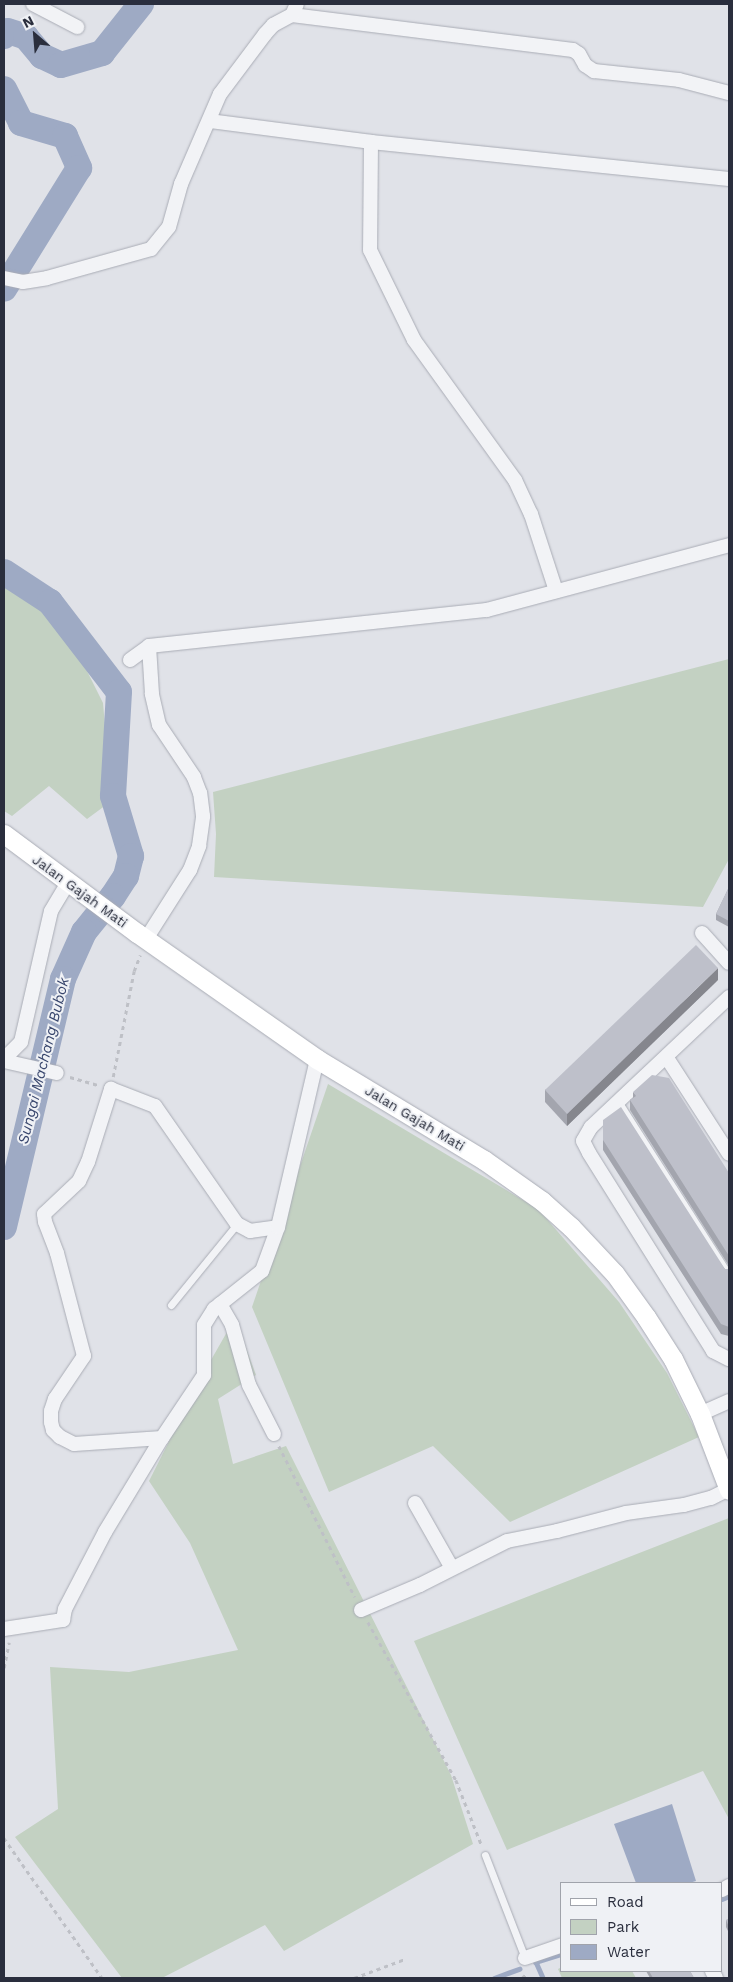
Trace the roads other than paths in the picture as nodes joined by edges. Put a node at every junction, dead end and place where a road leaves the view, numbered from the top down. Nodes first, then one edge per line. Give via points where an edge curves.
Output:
1 (33, 4) edge
2 (294, 9) edge
3 (77, 27) dead end
4 (729, 93) edge
5 (210, 120) junction
6 (372, 142) junction
7 (729, 179) edge
8 (4, 278) edge
9 (729, 545) edge
10 (556, 591) junction
11 (149, 646) junction
12 (130, 660) dead end
13 (4, 834) edge
14 (75, 888) junction
15 (702, 933) dead end
16 (146, 939) junction
17 (729, 963) edge
18 (729, 997) edge
19 (667, 1058) junction
20 (316, 1059) junction
21 (4, 1060) edge
22 (57, 1074) road end
23 (618, 1101) junction
24 (729, 1154) edge
25 (238, 1224) junction
26 (278, 1227) junction
27 (729, 1275) edge
28 (220, 1304) junction
29 (171, 1305) dead end
30 (729, 1359) edge
31 (729, 1401) edge
32 (700, 1414) junction
33 (274, 1434) road end
34 (162, 1438) junction
35 (729, 1489) edge
36 (416, 1503) dead end
37 (452, 1568) junction
38 (361, 1610) road end
39 (8, 1629) edge
40 (485, 1855) road end
41 (560, 1946) edge
42 (525, 1958) joint

1 - 3 street
2 - 4 street via 573,50 589,70 679,80
2 - 5 street via 264,34 220,94
5 - 6 street
5 - 8 street via 181,184 170,227 151,249 47,278 23,282
6 - 7 street
6 - 10 street via 370,250 414,340 514,480 531,514
9 - 10 street
10 - 11 street via 487,610
11 - 12 street
11 - 16 street via 152,694 159,725 194,778 203,816 199,846 190,870
13 - 14 main road, Jalan Gajah Mati
14 - 16 main road, Jalan Gajah Mati
14 - 21 street via 51,911 21,1042
15 - 17 street
16 - 20 main road, Jalan Gajah Mati
18 - 19 street
19 - 23 street
19 - 24 street
20 - 26 street
20 - 32 main road, Jalan Gajah Mati via 484,1160 542,1201 571,1227 615,1274 646,1317 673,1359
21 - 22 street
23 - 27 lane
23 - 30 street via 591,1127 583,1141 588,1153 713,1351
25 - 26 street via 250,1231
25 - 29 lane
25 - 34 street via 155,1106 111,1089 79,1182 44,1214 84,1356 55,1399 51,1411 53,1430 74,1444
26 - 28 street via 262,1271
28 - 33 street via 232,1325 249,1385
28 - 34 street via 204,1325 204,1375
31 - 32 street
32 - 35 main road, Jalan Gajah Mati
34 - 39 street via 105,1532 65,1609 63,1620
35 - 37 street via 684,1505 626,1513 506,1541
36 - 37 street
37 - 38 street
40 - 42 lane
41 - 42 street

